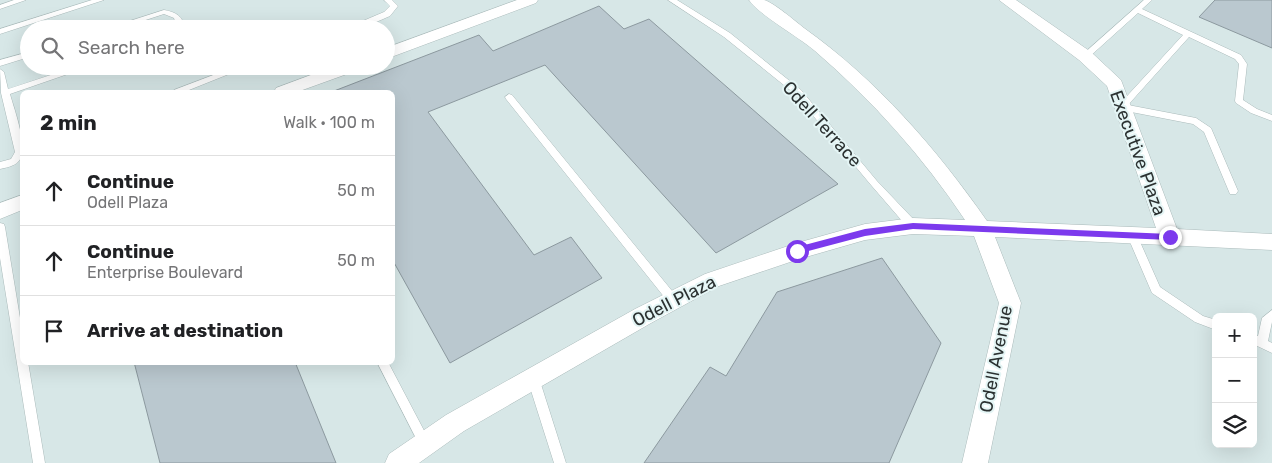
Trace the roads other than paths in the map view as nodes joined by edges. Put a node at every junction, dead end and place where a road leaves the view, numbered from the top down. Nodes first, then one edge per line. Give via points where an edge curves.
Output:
1 (22, 0) edge
2 (100, 0) edge
3 (388, 0) edge
4 (531, 0) edge
5 (672, 0) edge
6 (756, 0) edge
7 (1006, 0) edge
8 (1148, 0) edge
9 (0, 7) edge
10 (1137, 10) junction
11 (38, 20) edge
12 (138, 20) edge
13 (178, 20) edge
14 (374, 20) edge
15 (20, 26) edge
16 (0, 32) edge
17 (1189, 33) junction
18 (395, 48) edge
19 (1085, 56) junction
20 (20, 57) edge
21 (0, 63) edge
22 (60, 75) edge
23 (221, 75) edge
24 (328, 75) edge
25 (0, 77) edge
26 (182, 90) edge
27 (287, 90) edge
28 (6, 93) junction
29 (508, 97) dead end
30 (1121, 106) junction
31 (1272, 118) edge
32 (0, 166) edge
33 (1233, 191) dead end
34 (20, 203) edge
35 (0, 211) edge
36 (0, 226) edge
37 (913, 226) junction
38 (982, 230) junction
39 (1132, 235) junction
40 (1170, 237) junction
41 (1272, 242) edge
42 (673, 300) junction
43 (1272, 315) edge
44 (1212, 324) edge
45 (1262, 343) edge
46 (20, 348) edge
47 (23, 365) edge
48 (384, 365) edge
49 (533, 378) junction
50 (425, 444) junction
51 (39, 463) edge
52 (398, 463) edge
53 (560, 463) edge
54 (975, 463) edge

1 - 9 lane
2 - 11 lane
3 - 14 lane via 394,6 387,14
4 - 18 street
5 - 37 lane, Odell Terrace via 727,35 798,92
6 - 38 street via 819,46 863,84 911,135
7 - 19 street, Executive Plaza
8 - 10 lane
10 - 17 lane
10 - 19 lane
12 - 13 lane via 164,12 172,12
15 - 16 lane
17 - 30 lane
17 - 31 lane via 1238,57 1243,64 1238,96 1241,104
19 - 30 street, Executive Plaza via 1115,84
20 - 21 lane
22 - 28 lane
23 - 26 lane
24 - 27 street
25 - 28 lane
28 - 32 lane via 20,152 14,161
29 - 42 lane
30 - 33 lane via 1196,121 1208,130
30 - 40 street, Executive Plaza
34 - 35 street
36 - 46 lane
37 - 38 street, Odell Plaza
37 - 42 street, Odell Plaza via 865,232 797,251 712,280
38 - 39 street, Odell Plaza
38 - 54 street, Odell Avenue via 1010,303
39 - 40 street, Odell Plaza
39 - 44 lane via 1156,290 1199,319
40 - 41 street, Odell Plaza
42 - 49 street, Odell Plaza
43 - 45 lane via 1266,321
47 - 51 lane
48 - 50 lane
49 - 50 street, Odell Plaza
49 - 53 lane
50 - 52 street, Odell Plaza

